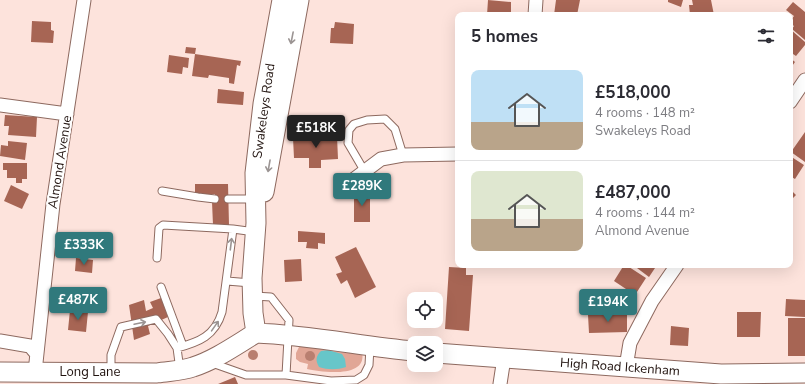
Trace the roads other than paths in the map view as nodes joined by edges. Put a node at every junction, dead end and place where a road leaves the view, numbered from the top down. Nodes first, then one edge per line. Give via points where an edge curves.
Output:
1 (84, 0) edge
2 (282, 0) edge
3 (300, 0) edge
4 (536, 0) edge
5 (535, 12) edge
6 (805, 80) edge
7 (793, 98) edge
8 (0, 105) edge
9 (67, 114) junction
10 (455, 154) edge
11 (403, 155) junction
12 (365, 172) junction
13 (353, 180) dead end
14 (162, 191) dead end
15 (215, 198) dead end
16 (228, 199) dead end
17 (255, 199) junction
18 (256, 227) junction
19 (233, 229) junction
20 (157, 258) dead end
21 (675, 268) edge
22 (227, 281) junction
23 (161, 287) dead end
24 (253, 289) junction
25 (256, 333) junction
26 (289, 334) junction
27 (0, 341) edge
28 (180, 347) junction
29 (370, 347) junction
30 (407, 350) edge
31 (36, 353) junction
32 (443, 354) edge
33 (504, 358) junction
34 (206, 362) junction
35 (626, 368) junction
36 (180, 370) junction
37 (35, 372) junction
38 (111, 372) junction
39 (805, 374) edge
40 (286, 375) junction
41 (7, 376) edge
42 (158, 378) edge
43 (721, 379) edge
44 (262, 380) edge
45 (500, 384) edge

1 - 9 street, Almond Avenue
2 - 17 main road, Swakeleys Road via 263,104 255,173
3 -> 18 main road, Swakeleys Road
4 - 5 street
6 - 7 street
8 - 9 street
9 - 31 street, Almond Avenue via 53,204
10 - 11 street
11 - 12 street via 382,159
11 - 12 lane via 395,129 385,119 354,124 349,130 348,143
12 - 13 street
14 - 15 lane
16 - 17 lane
17 - 18 main road, Swakeleys Road
18 - 19 lane
18 - 24 main road, Swakeleys Road
19 - 20 lane via 163,224 159,228
22 -> 19 lane
21 - 35 street via 652,301 630,344
22 - 24 lane
28 -> 22 lane via 201,340 219,322
23 - 28 lane
24 - 25 main road, Swakeleys Road
24 - 26 lane via 270,297 289,320
25 - 26 main road
25 - 34 main road, Long Lane
26 - 29 main road
26 - 40 lane
27 - 31 street via 30,346
28 - 36 lane
38 -> 28 lane via 111,355 121,327 156,319
29 - 30 main road
29 - 40 lane via 369,365 364,375 356,380 331,381
31 - 37 street, Almond Avenue
32 - 33 main road, High Road Ickenham
33 - 35 main road, High Road Ickenham
33 - 45 street
34 - 36 main road, Long Lane
34 - 44 lane
35 - 43 main road, High Road Ickenham
36 - 42 main road, Long Lane
37 - 38 main road, Long Lane
37 - 41 main road, Long Lane
38 - 42 main road, Long Lane
39 - 43 main road, High Road Ickenham
40 - 44 lane

